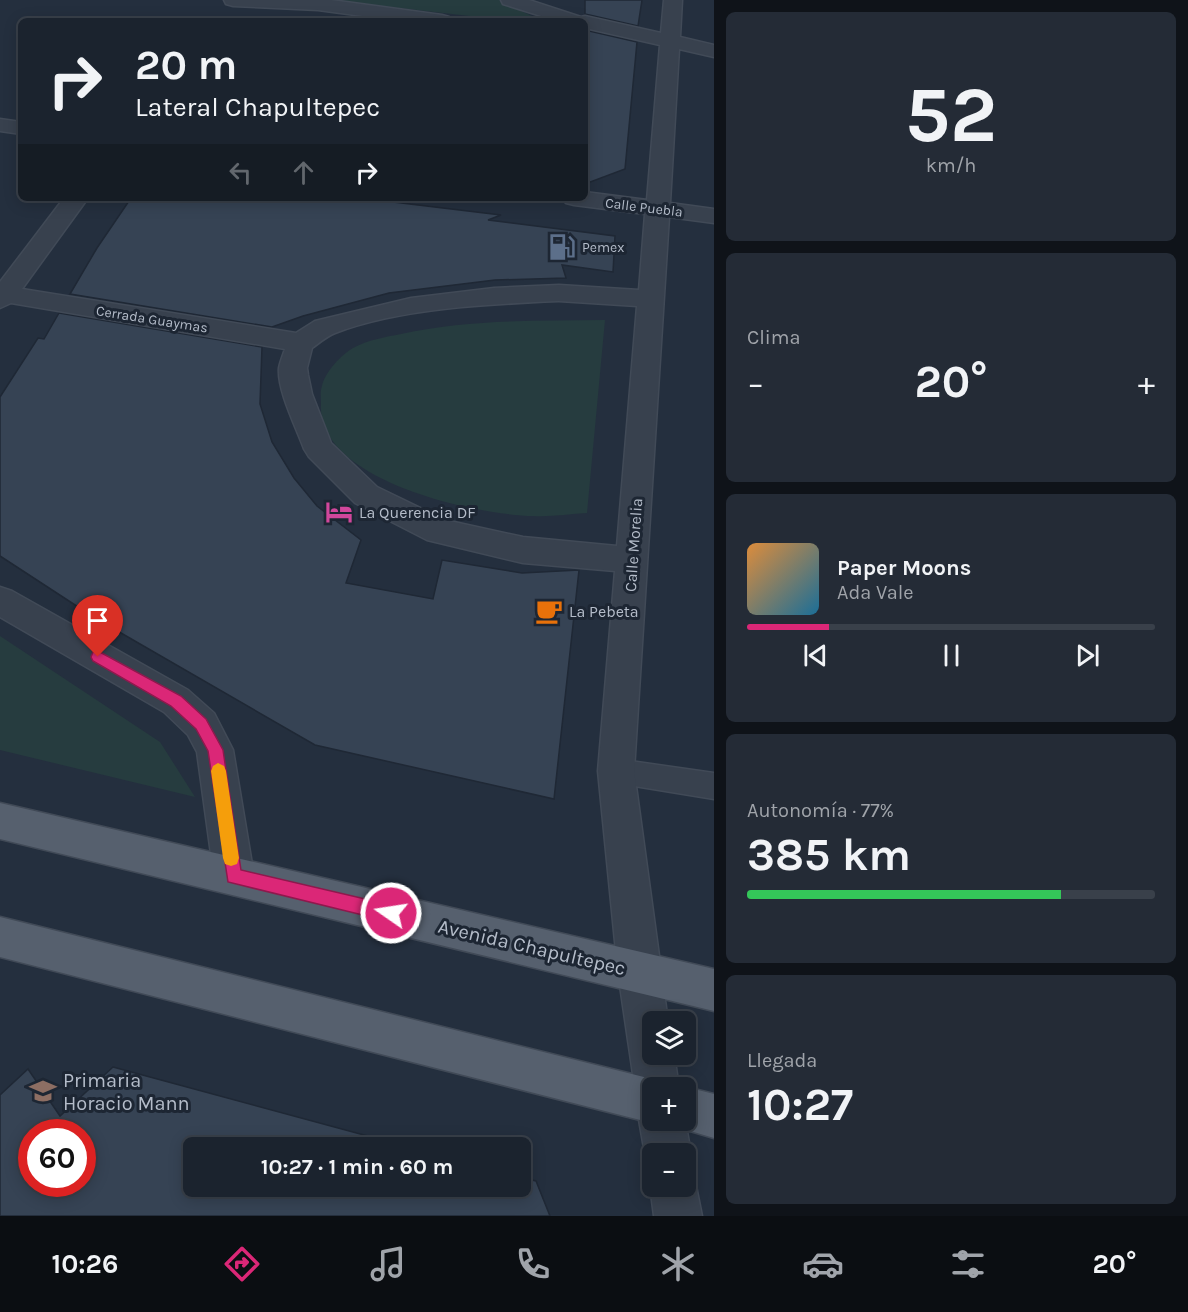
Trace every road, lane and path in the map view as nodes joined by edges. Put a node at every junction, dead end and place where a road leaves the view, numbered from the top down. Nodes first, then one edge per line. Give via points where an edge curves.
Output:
1 (234, 0) edge
2 (510, 0) edge
3 (673, 0) edge
4 (254, 2) junction
5 (320, 2) edge
6 (239, 18) edge
7 (423, 18) edge
8 (567, 18) edge
9 (588, 24) edge
10 (669, 41) junction
11 (714, 51) edge
12 (0, 125) edge
13 (18, 128) edge
14 (588, 200) edge
15 (74, 201) edge
16 (657, 208) junction
17 (714, 216) edge
18 (2, 297) edge
19 (650, 299) junction
20 (300, 343) junction
21 (632, 560) junction
22 (0, 601) edge
23 (616, 771) junction
24 (714, 786) edge
25 (0, 821) edge
26 (234, 876) junction
27 (0, 937) edge
28 (639, 972) junction
29 (714, 990) edge
30 (655, 1077) edge
31 (642, 1098) edge
32 (696, 1112) edge
33 (714, 1116) edge
34 (675, 1197) edge
35 (678, 1216) edge

1 - 4 street
2 - 8 street
3 - 10 street, Calle Morelia
4 - 5 street
4 - 6 street
5 - 7 street
9 - 10 street
10 - 11 street
10 - 16 street, Calle Morelia
12 - 13 street
14 - 16 street, Calle Puebla
15 - 18 street
16 - 17 street, Calle Puebla
16 - 19 street, Calle Morelia
18 - 20 street, Cerrada Guaymas
19 - 20 street via 559,293 494,296 355,318 324,327
19 - 21 street, Calle Morelia
20 - 21 street via 293,368 298,394 319,449 366,495 438,531 523,550
21 - 23 street, Calle Morelia
22 - 26 street via 176,701 201,724 215,750
23 - 24 lane
23 - 28 street, Calle Morelia
25 - 26 main road, Avenida Chapultepec
26 - 28 main road, Avenida Chapultepec
27 - 31 main road
28 - 29 main road, Avenida Chapultepec
28 - 30 street, Calle Morelia
32 - 33 main road
34 - 35 street

